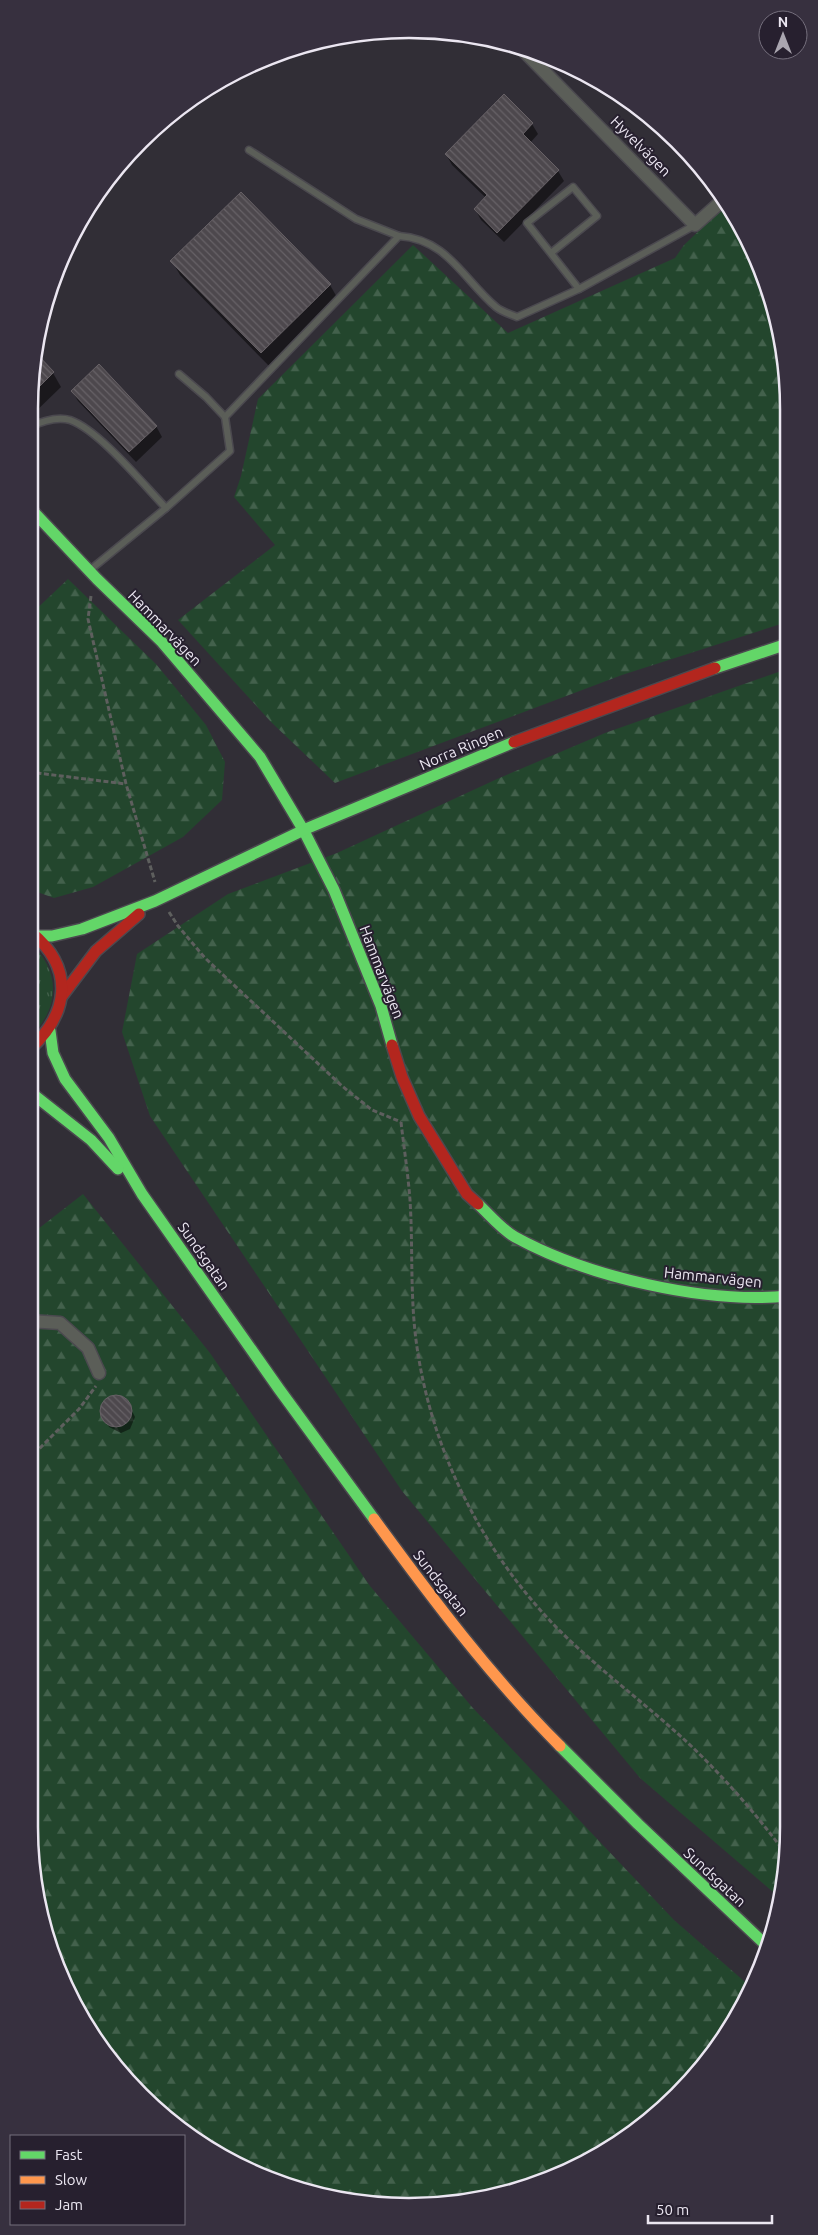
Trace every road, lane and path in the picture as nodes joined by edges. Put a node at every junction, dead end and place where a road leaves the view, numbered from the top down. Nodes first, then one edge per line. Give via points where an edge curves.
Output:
1 (531, 58) edge
2 (249, 150) dead end
3 (719, 204) edge
4 (695, 225) junction
5 (399, 236) junction
6 (551, 253) junction
7 (579, 289) junction
8 (179, 374) dead end
9 (224, 417) junction
10 (38, 422) edge
11 (166, 508) junction
12 (38, 516) edge
13 (89, 570) junction
14 (97, 580) junction
15 (780, 646) edge
16 (38, 773) edge
17 (126, 784) junction
18 (304, 831) junction
19 (155, 882) dead end
20 (155, 901) junction
21 (169, 911) dead end
22 (38, 934) edge
23 (38, 939) edge
24 (62, 996) junction
25 (50, 1031) junction
26 (38, 1042) edge
27 (38, 1098) edge
28 (142, 1194) junction
29 (780, 1297) edge
30 (38, 1321) edge
31 (98, 1373) joint
32 (38, 1450) edge
33 (780, 1847) edge
34 (762, 1941) edge

1 - 4 street, Hyvelvägen
2 - 5 lane via 356,219
3 - 4 street
4 - 7 lane
5 - 7 lane via 417,237 437,246 497,308 517,317
5 - 9 lane
6 - 6 lane via 527,223 573,187 597,216
6 - 7 lane
8 - 9 lane
9 - 11 lane via 230,451
10 - 11 lane via 69,419 97,437
11 - 13 lane
12 - 13 main road, Hammarvägen
13 - 14 main road, Hammarvägen
14 - 17 path via 88,619
14 - 18 main road, Hammarvägen via 161,641 260,757
15 - 18 main road, Norra Ringen via 496,749
16 - 17 path
17 - 19 path
18 - 20 main road, Norra Ringen
18 - 29 main road, Hammarvägen via 334,890 381,1006 402,1077 416,1108 467,1194 513,1236 573,1263 672,1291
20 - 22 main road, Norra Ringen via 76,933 51,937
20 - 24 main road, Norra Ringen via 104,941
21 - 33 path via 205,958 273,1023 372,1110 401,1122 410,1200 413,1302 420,1363 436,1431 464,1498 490,1544 533,1602 576,1645 688,1743 733,1788
23 - 24 main road via 54,956
24 - 25 main road
25 - 26 main road
25 - 28 main road, Sundsgatan via 53,1053 65,1079 109,1138
27 - 28 main road, Sundsgatan via 91,1140
28 - 34 main road, Sundsgatan via 279,1389 440,1608 540,1725 638,1824
30 - 31 street via 60,1322 88,1348
31 - 32 path via 96,1388 79,1410

